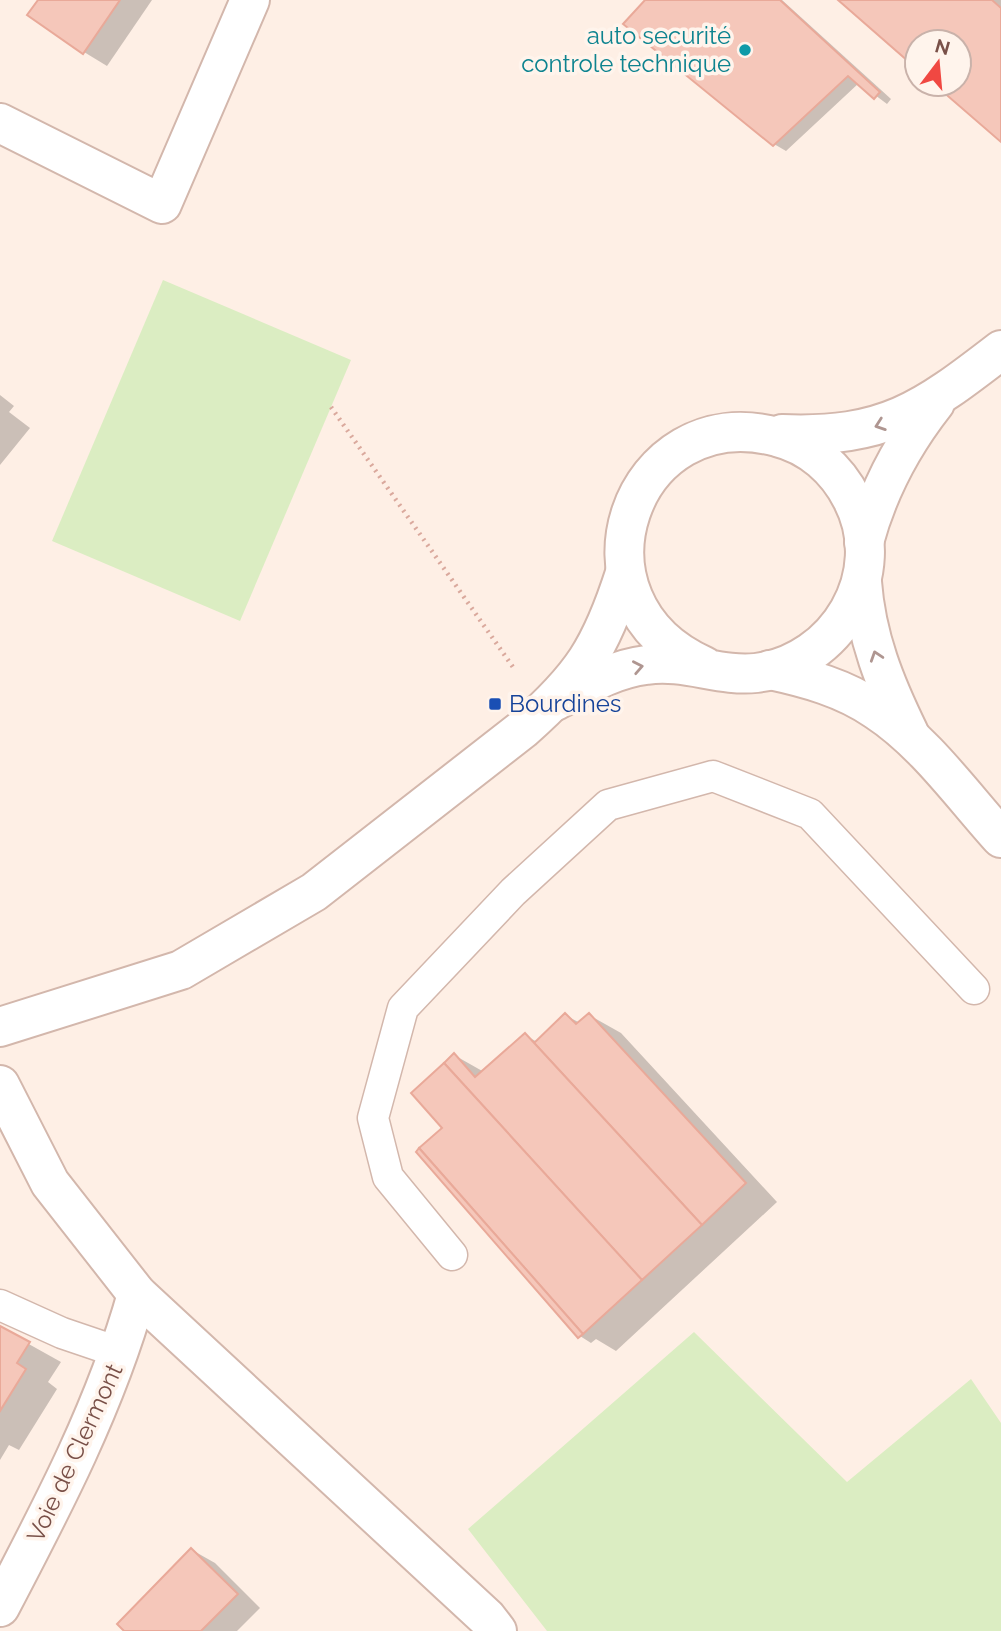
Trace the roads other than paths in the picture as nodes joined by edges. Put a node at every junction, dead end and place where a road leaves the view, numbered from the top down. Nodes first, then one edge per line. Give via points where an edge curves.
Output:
1 (250, 0) edge
2 (0, 123) edge
3 (1001, 350) edge
4 (941, 396) junction
5 (762, 433) junction
6 (864, 542) junction
7 (625, 573) junction
8 (862, 582) junction
9 (704, 666) junction
10 (770, 670) junction
11 (548, 706) junction
12 (913, 741) junction
13 (1001, 838) edge
14 (974, 989) dead end
15 (0, 1027) edge
16 (0, 1085) edge
17 (452, 1255) dead end
18 (137, 1294) junction
19 (0, 1305) edge
20 (121, 1353) junction
21 (0, 1607) edge
22 (497, 1631) edge

1 - 2 street via 162,204
3 - 4 street
4 -> 5 street via 906,416 869,429 839,434
4 - 6 street via 896,460
5 - 6 street via 788,440 832,470 854,503
5 - 7 street via 709,438 662,463 638,495 628,521
6 - 8 street
7 - 9 street via 650,628 680,654
7 - 11 street via 600,642
8 - 10 street via 852,607 829,639 807,656
12 -> 8 street via 864,619
9 - 10 street via 730,673
11 -> 9 street via 622,670 648,664
10 - 12 street via 834,688 876,710
11 - 15 street via 314,892 181,970
12 - 13 street
14 - 17 lane via 810,814 713,776 608,805 513,892 403,1008 373,1118 388,1177
16 - 18 street via 50,1183
18 - 20 street, Voie de Clermont
18 - 22 street
19 - 20 lane
20 - 21 street, Voie de Clermont via 62,1490

